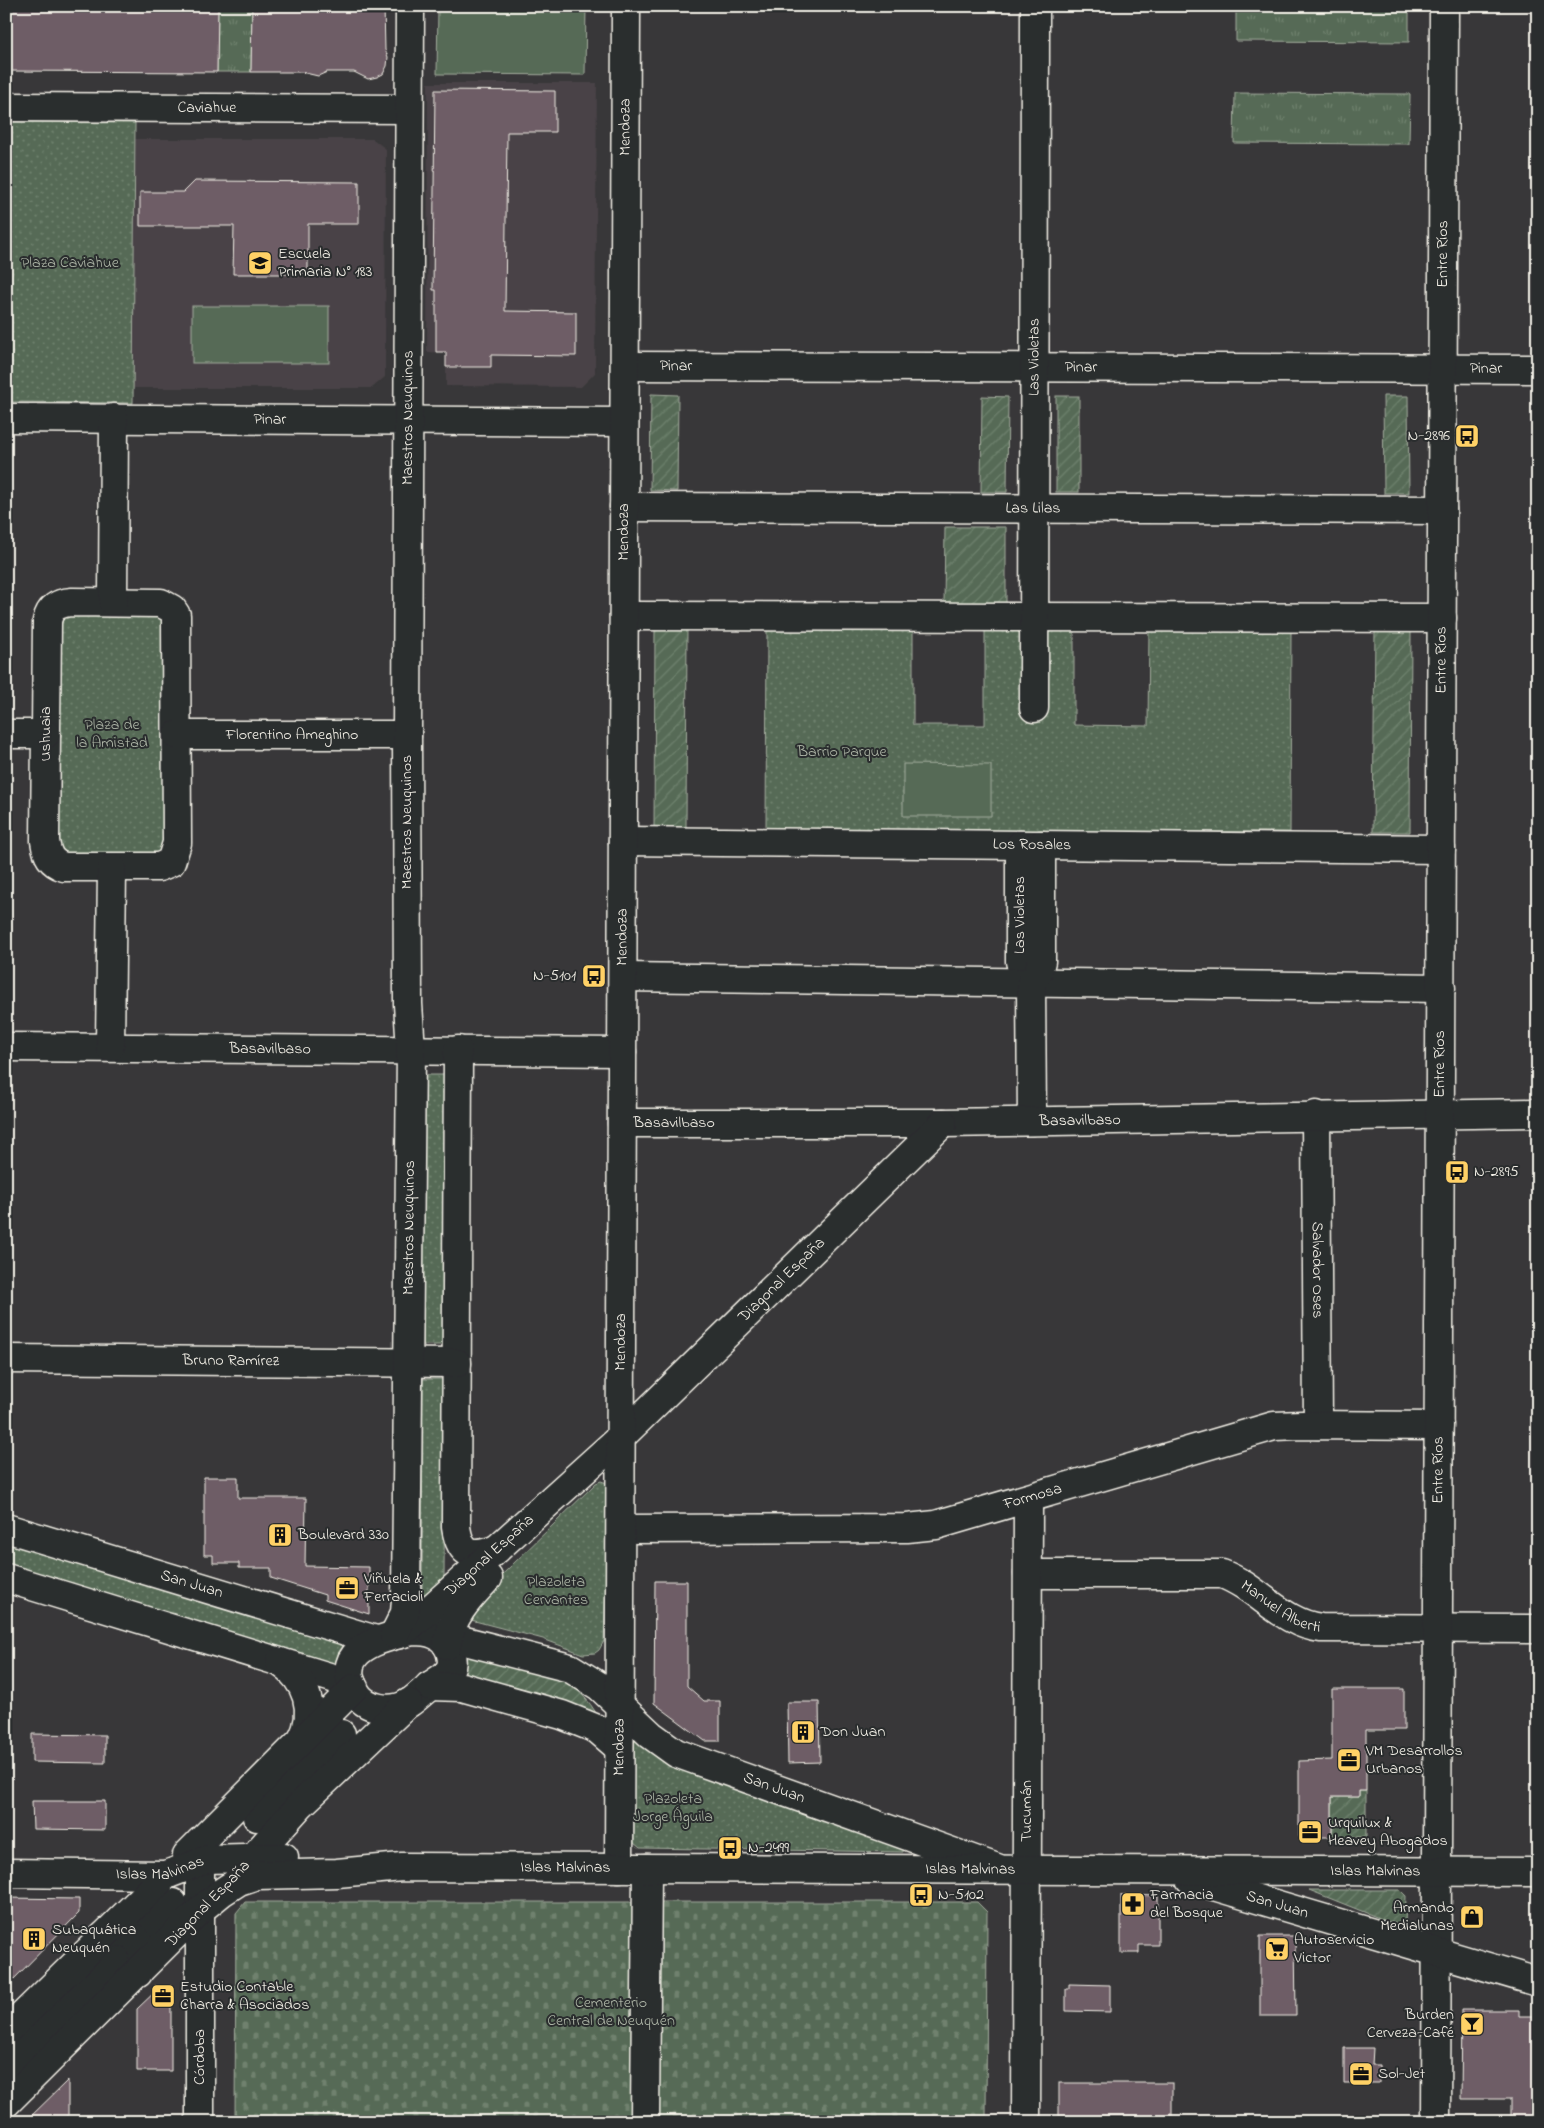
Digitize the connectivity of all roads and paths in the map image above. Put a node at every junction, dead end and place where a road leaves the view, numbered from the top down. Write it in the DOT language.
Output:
graph roads {
  1 [pos="410,6"];
  2 [pos="626,6"];
  3 [pos="1035,6"];
  4 [pos="1444,6"];
  5 [pos="6,107"];
  6 [pos="409,109"];
  7 [pos="625,366"];
  8 [pos="1034,367"];
  9 [pos="1443,369"];
  10 [pos="1538,369"];
  11 [pos="6,418"];
  12 [pos="114,418"];
  13 [pos="408,421"];
  14 [pos="624,422"];
  15 [pos="624,507"];
  16 [pos="1034,509"];
  17 [pos="1442,510"];
  18 [pos="113,602"];
  19 [pos="624,616"];
  20 [pos="1034,617"];
  21 [pos="1442,618"];
  22 [pos="1034,708"];
  23 [pos="6,734"];
  24 [pos="46,734"];
  25 [pos="177,735"];
  26 [pos="407,735"];
  27 [pos="623,841"];
  28 [pos="1030,845"];
  29 [pos="1441,849"];
  30 [pos="112,868"];
  31 [pos="623,977"];
  32 [pos="1031,983"];
  33 [pos="1440,988"];
  34 [pos="6,1046"];
  35 [pos="110,1048"];
  36 [pos="411,1050"];
  37 [pos="458,1050"];
  38 [pos="622,1052"];
  39 [pos="1440,1113"];
  40 [pos="1538,1113"];
  41 [pos="1316,1115"];
  42 [pos="1032,1121"];
  43 [pos="622,1123"];
  44 [pos="943,1123"];
  45 [pos="6,1359"];
  46 [pos="408,1363"];
  47 [pos="457,1363"];
  48 [pos="1318,1424"];
  49 [pos="1439,1426"];
  50 [pos="621,1437"];
  51 [pos="1028,1500"];
  52 [pos="6,1528"];
  53 [pos="621,1529"];
  54 [pos="497,1549"];
  55 [pos="1028,1574"];
  56 [pos="6,1578"];
  57 [pos="1438,1629"];
  58 [pos="1538,1629"];
  59 [pos="390,1636"];
  60 [pos="443,1638"];
  61 [pos="620,1638"];
  62 [pos="279,1662"];
  63 [pos="570,1668"];
  64 [pos="353,1686"];
  65 [pos="429,1686"];
  66 [pos="408,1703"];
  67 [pos="620,1707"];
  68 [pos="341,1734"];
  69 [pos="302,1740"];
  70 [pos="619,1748"];
  71 [pos="257,1817"];
  72 [pos="200,1852"];
  73 [pos="253,1857"];
  74 [pos="402,1867"];
  75 [pos="619,1868"];
  76 [pos="648,1868"];
  77 [pos="1001,1870"];
  78 [pos="1028,1870"];
  79 [pos="1160,1870"];
  80 [pos="1437,1872"];
  81 [pos="1538,1872"];
  82 [pos="6,1873"];
  83 [pos="166,1875"];
  84 [pos="222,1892"];
  85 [pos="172,1903"];
  86 [pos="200,1910"];
  87 [pos="104,1936"];
  88 [pos="136,1939"];
  89 [pos="1437,1954"];
  90 [pos="138,1973"];
  91 [pos="1538,1982"];
  92 [pos="6,2032"];
  93 [pos="6,2067"];
  94 [pos="6,2104"];
  95 [pos="200,2122"];
  96 [pos="645,2122"];
  97 [pos="1026,2122"];
  98 [pos="1436,2122"];
  1 -- 6 [label="street, Maestros Neuquinos"];
  2 -- 7 [label="street, Mendoza"];
  3 -- 8 [label="street, Las Violetas"];
  4 -- 9 [label="street, Entre Ríos"];
  5 -- 6 [label="street, Caviahue"];
  6 -- 13 [label="street, Maestros Neuquinos"];
  7 -- 8 [label="street, Pinar"];
  7 -- 14 [label="street, Mendoza"];
  8 -- 9 [label="street, Pinar"];
  8 -- 16 [label="street, Las Violetas"];
  9 -- 10 [label="street, Pinar"];
  9 -- 17 [label="street, Entre Ríos"];
  11 -- 12 [label="street, Pinar"];
  12 -- 13 [label="street, Pinar"];
  12 -- 18 [label="street"];
  13 -- 14 [label="street, Pinar"];
  13 -- 26 [label="street, Maestros Neuquinos"];
  14 -- 15 [label="street, Mendoza"];
  15 -- 16 [label="street, Las Lilas"];
  15 -- 19 [label="street, Mendoza"];
  16 -- 17 [label="street, Las Lilas"];
  16 -- 20 [label="street, Las Violetas"];
  17 -- 21 [label="street, Entre Ríos"];
  18 -- 24 [label="street, Ushuaia"];
  18 -- 25 [label="street, Ushuaia"];
  19 -- 20 [label="street"];
  19 -- 27 [label="street, Mendoza"];
  20 -- 21 [label="street"];
  20 -- 22 [label="street, Las Violetas"];
  21 -- 29 [label="street, Entre Ríos"];
  23 -- 24 [label="street"];
  24 -- 30 [label="street, Ushuaia"];
  25 -- 26 [label="street, Florentino Ameghino"];
  25 -- 30 [label="street, Ushuaia"];
  26 -- 36 [label="street, Maestros Neuquinos"];
  27 -- 28 [label="street, Los Rosales"];
  27 -- 31 [label="street, Mendoza"];
  28 -- 29 [label="street, Los Rosales"];
  28 -- 32 [label="street, Las Violetas"];
  29 -- 33 [label="street, Entre Ríos"];
  30 -- 35 [label="street"];
  31 -- 32 [label="street"];
  31 -- 38 [label="street, Mendoza"];
  32 -- 33 [label="street"];
  32 -- 42 [label="street, Las Violetas"];
  33 -- 39 [label="street, Entre Ríos"];
  34 -- 35 [label="street, Basavilbaso"];
  35 -- 36 [label="street, Basavilbaso"];
  36 -- 37 [label="street, Basavilbaso"];
  36 -- 46 [label="street, Maestros Neuquinos"];
  37 -- 38 [label="street, Basavilbaso"];
  37 -- 47 [label="street"];
  38 -- 43 [label="street, Mendoza"];
  39 -- 40 [label="street, Basavilbaso"];
  39 -- 41 [label="street, Basavilbaso"];
  39 -- 49 [label="street, Entre Ríos"];
  41 -- 42 [label="street, Basavilbaso"];
  41 -- 48 [label="street, Salvador Oses"];
  42 -- 44 [label="street, Basavilbaso"];
  43 -- 44 [label="street, Basavilbaso"];
  43 -- 50 [label="street, Mendoza"];
  44 -- 50 [label="street, Diagonal España"];
  45 -- 46 [label="street, Bruno Ramírez"];
  46 -- 47 [label="street, Bruno Ramírez"];
  46 -- 59 [label="street, Maestros Neuquinos"];
  47 -- 54 [label="street"];
  48 -- 49 [label="street, Formosa"];
  48 -- 51 [label="street, Formosa"];
  49 -- 57 [label="street, Entre Ríos"];
  50 -- 53 [label="street, Mendoza"];
  50 -- 54 [label="street, Diagonal España"];
  50 -- 60 [label="street, Diagonal España"];
  51 -- 53 [label="street, Formosa"];
  51 -- 55 [label="street, Tucumán"];
  52 -- 59 [label="street, San Juan"];
  53 -- 61 [label="street, Mendoza"];
  54 -- 59 [label="street, Diagonal España"];
  55 -- 57 [label="street, Manuel Alberti"];
  55 -- 78 [label="street, Tucumán"];
  56 -- 62 [label="street"];
  57 -- 58 [label="street, Manuel Alberti"];
  57 -- 80 [label="street, Entre Ríos"];
  59 -- 60 [label="street"];
  59 -- 64 [label="street, Diagonal España"];
  60 -- 63 [label="street, San Juan"];
  60 -- 65 [label="street, Diagonal España"];
  61 -- 63 [label="street, San Juan"];
  61 -- 67 [label="street, Mendoza"];
  62 -- 64 [label="street"];
  62 -- 69 [label="street"];
  63 -- 67 [label="street, San Juan"];
  64 -- 66 [label="street, Diagonal España"];
  64 -- 69 [label="street"];
  65 -- 66 [label="street, Diagonal España"];
  65 -- 70 [label="street"];
  66 -- 73 [label="street, Diagonal España"];
  67 -- 70 [label="street, Mendoza"];
  67 -- 77 [label="street, San Juan"];
  68 -- 71 [label="street"];
  69 -- 72 [label="street"];
  70 -- 75 [label="street, Mendoza"];
  72 -- 73 [label="street, Islas Malvinas"];
  72 -- 83 [label="street, Islas Malvinas"];
  72 -- 86 [label="street, Córdoba"];
  73 -- 74 [label="street, Islas Malvinas"];
  73 -- 84 [label="street, Diagonal España"];
  74 -- 75 [label="street, Islas Malvinas"];
  74 -- 84 [label="street, Islas Malvinas"];
  75 -- 76 [label="street, Islas Malvinas"];
  76 -- 77 [label="street, Islas Malvinas"];
  76 -- 96 [label="street"];
  77 -- 78 [label="street, Islas Malvinas"];
  78 -- 79 [label="street, Islas Malvinas"];
  78 -- 97 [label="street, Tucumán"];
  79 -- 80 [label="street, Islas Malvinas"];
  79 -- 89 [label="street, San Juan"];
  80 -- 81 [label="street, Islas Malvinas"];
  80 -- 89 [label="street, Entre Ríos"];
  82 -- 83 [label="street, Islas Malvinas"];
  83 -- 87 [label="street"];
  84 -- 86 [label="street, Diagonal España"];
  85 -- 88 [label="street"];
  86 -- 90 [label="street, Diagonal España"];
  86 -- 95 [label="street, Córdoba"];
  87 -- 88 [label="street"];
  87 -- 92 [label="street"];
  88 -- 90 [label="street"];
  88 -- 93 [label="street"];
  89 -- 91 [label="street, San Juan"];
  89 -- 98 [label="street, Entre Ríos"];
  90 -- 94 [label="street, Diagonal España"];
}
